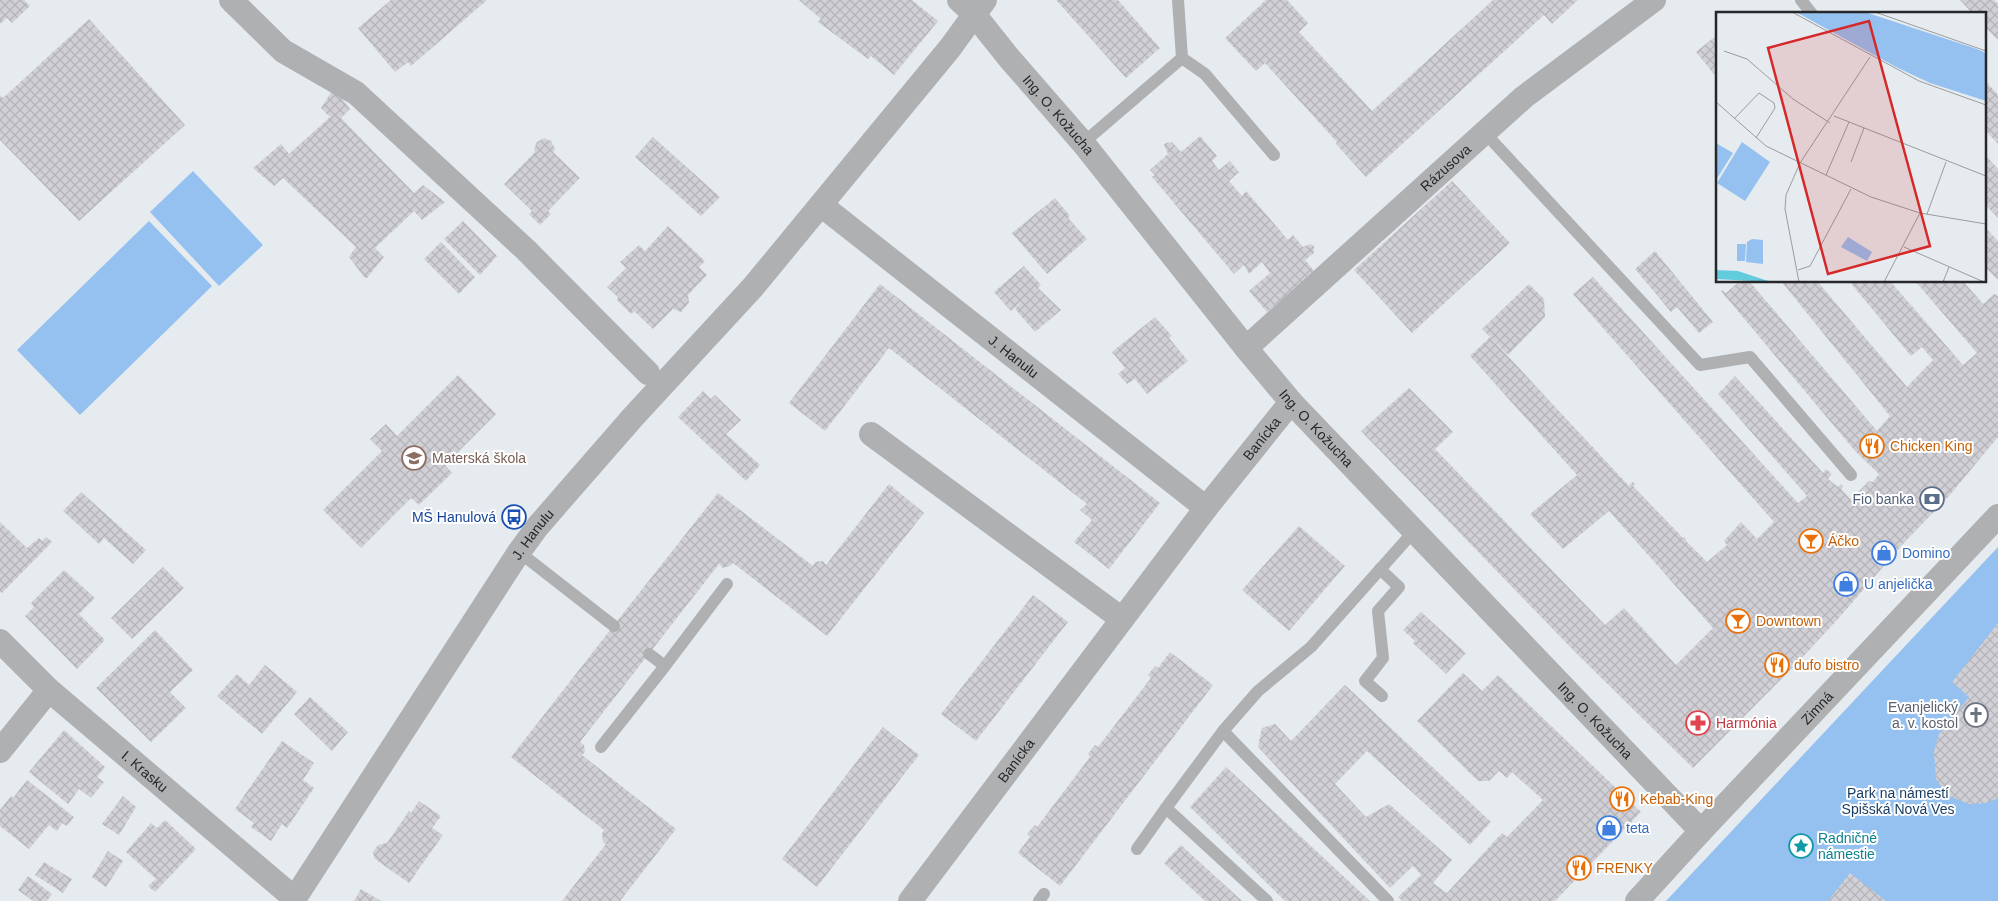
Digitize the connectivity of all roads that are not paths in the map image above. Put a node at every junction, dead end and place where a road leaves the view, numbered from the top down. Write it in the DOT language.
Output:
graph roads {
  1 [pos="231,0"];
  2 [pos="1178,0"];
  3 [pos="1654,0"];
  4 [pos="1801,0"];
  5 [pos="973,5"];
  6 [pos="1810,12"];
  7 [pos="1182,58"];
  8 [pos="1485,133"];
  9 [pos="1083,143"];
  10 [pos="1274,155"];
  11 [pos="821,206"];
  12 [pos="1246,348"];
  13 [pos="648,373"];
  14 [pos="1291,402"];
  15 [pos="870,434"];
  16 [pos="1852,474"];
  17 [pos="1206,508"];
  18 [pos="1998,516"];
  19 [pos="1415,530"];
  20 [pos="519,552"];
  21 [pos="1380,569"];
  22 [pos="727,584"];
  23 [pos="1122,619"];
  24 [pos="614,626"];
  25 [pos="0,641"];
  26 [pos="649,654"];
  27 [pos="665,666"];
  28 [pos="49,690"];
  29 [pos="1382,696"];
  30 [pos="1223,730"];
  31 [pos="602,747"];
  32 [pos="0,751"];
  33 [pos="1166,808"];
  34 [pos="1701,830"];
  35 [pos="1137,849"];
  36 [pos="294,900"];
  37 [pos="910,901"];
  38 [pos="1267,901"];
  39 [pos="1388,901"];
  40 [pos="1637,901"];
  1 -- 13 [label="street"];
  2 -- 7 [label="lane"];
  3 -- 8 [label="street, Rázusova"];
  4 -- 6 [label="lane"];
  5 -- 9 [label="street, Ing. O. Kožucha"];
  5 -- 11 [label="street, J. Hanulu"];
  7 -- 9 [label="lane"];
  7 -- 10 [label="lane"];
  8 -- 12 [label="street, Rázusova"];
  8 -- 16 [label="lane"];
  9 -- 12 [label="street, Ing. O. Kožucha"];
  11 -- 17 [label="street, J. Hanulu"];
  11 -- 20 [label="street, J. Hanulu"];
  12 -- 14 [label="street, Ing. O. Kožucha"];
  14 -- 17 [label="street, Banícka"];
  14 -- 19 [label="street, Ing. O. Kožucha"];
  15 -- 23 [label="street"];
  17 -- 23 [label="street, Banícka"];
  18 -- 34 [label="street, Zimná"];
  19 -- 21 [label="lane"];
  19 -- 34 [label="street, Ing. O. Kožucha"];
  20 -- 24 [label="lane"];
  20 -- 36 [label="street, J. Hanulu"];
  21 -- 29 [label="lane"];
  21 -- 30 [label="lane"];
  22 -- 27 [label="lane"];
  23 -- 37 [label="street, Banícka"];
  25 -- 28 [label="street, I. Krasku"];
  26 -- 27 [label="lane"];
  27 -- 31 [label="lane"];
  28 -- 32 [label="street"];
  28 -- 36 [label="street, I. Krasku"];
  30 -- 33 [label="lane"];
  30 -- 39 [label="lane"];
  33 -- 35 [label="lane"];
  33 -- 38 [label="lane"];
  34 -- 40 [label="street, Zimná"];
}
